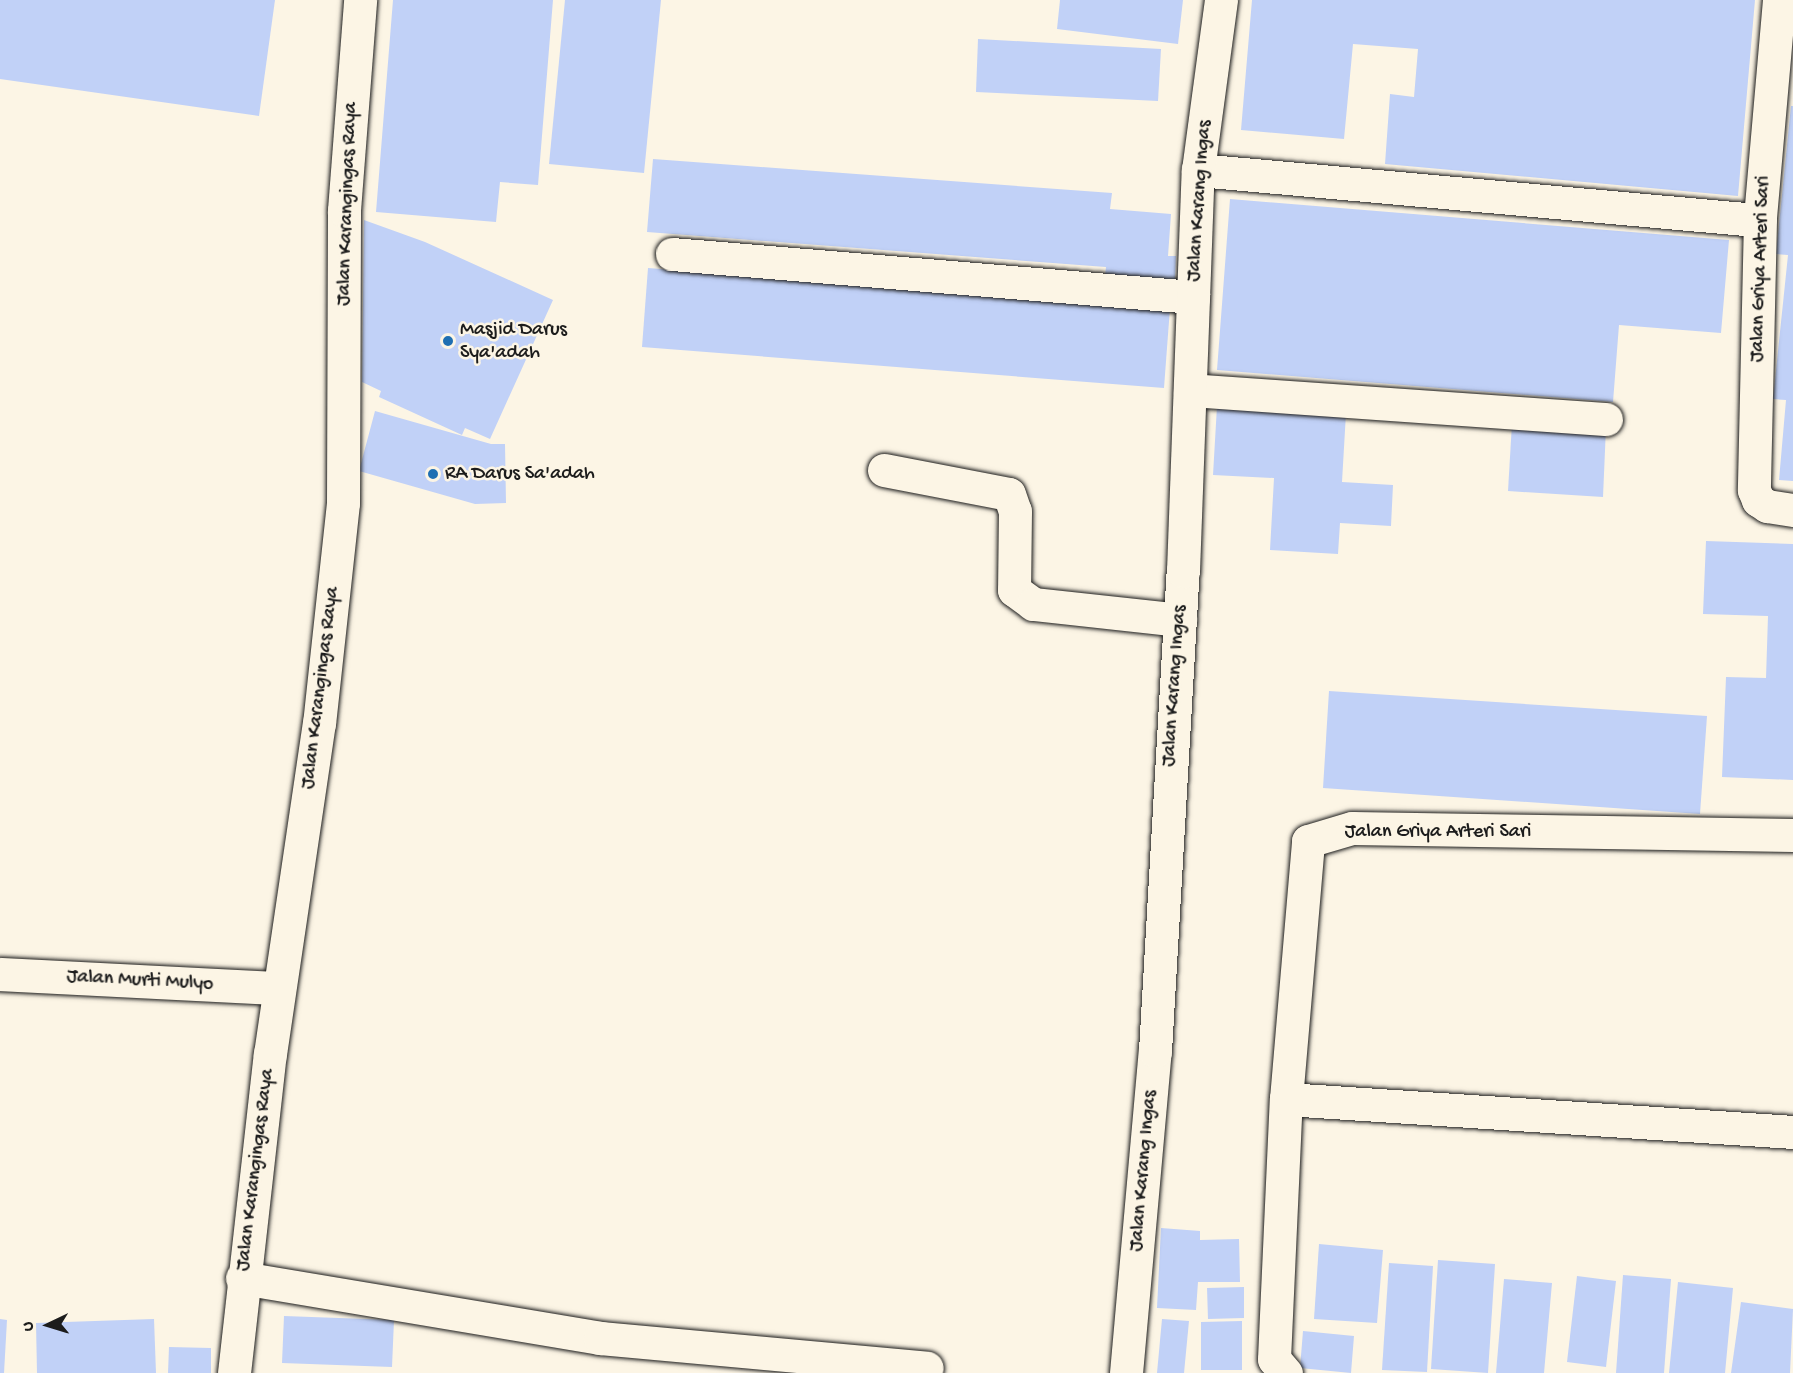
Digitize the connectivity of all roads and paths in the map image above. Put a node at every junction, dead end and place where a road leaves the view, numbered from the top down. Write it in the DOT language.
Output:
graph roads {
  1 [pos="360,0"];
  2 [pos="1221,0"];
  3 [pos="1779,0"];
  4 [pos="1198,170"];
  5 [pos="1745,219"];
  6 [pos="672,254"];
  7 [pos="1193,297"];
  8 [pos="1190,390"];
  9 [pos="1606,419"];
  10 [pos="884,470"];
  11 [pos="1793,510"];
  12 [pos="1180,620"];
  13 [pos="1793,835"];
  14 [pos="0,974"];
  15 [pos="279,987"];
  16 [pos="1286,1099"];
  17 [pos="1793,1132"];
  18 [pos="242,1278"];
  19 [pos="927,1368"];
  20 [pos="234,1373"];
  21 [pos="1126,1373"];
  22 [pos="1286,1373"];
  1 -- 15 [label="street, Jalan Karangingas Raya"];
  2 -- 4 [label="street, Jalan Karang Ingas"];
  3 -- 11 [label="street, Jalan Griya Arteri Sari"];
  4 -- 5 [label="street"];
  4 -- 7 [label="street, Jalan Karang Ingas"];
  6 -- 7 [label="street"];
  7 -- 8 [label="street, Jalan Karang Ingas"];
  8 -- 9 [label="street"];
  8 -- 12 [label="street, Jalan Karang Ingas"];
  10 -- 12 [label="street"];
  12 -- 21 [label="street, Jalan Karang Ingas"];
  13 -- 16 [label="street, Jalan Griya Arteri Sari"];
  14 -- 15 [label="street, Jalan Murti Mulyo"];
  15 -- 18 [label="street, Jalan Karangingas Raya"];
  16 -- 17 [label="street"];
  16 -- 22 [label="street, Jalan Griya Arteri Sari"];
  18 -- 19 [label="street"];
  18 -- 20 [label="street, Jalan Karangingas Raya"];
}
